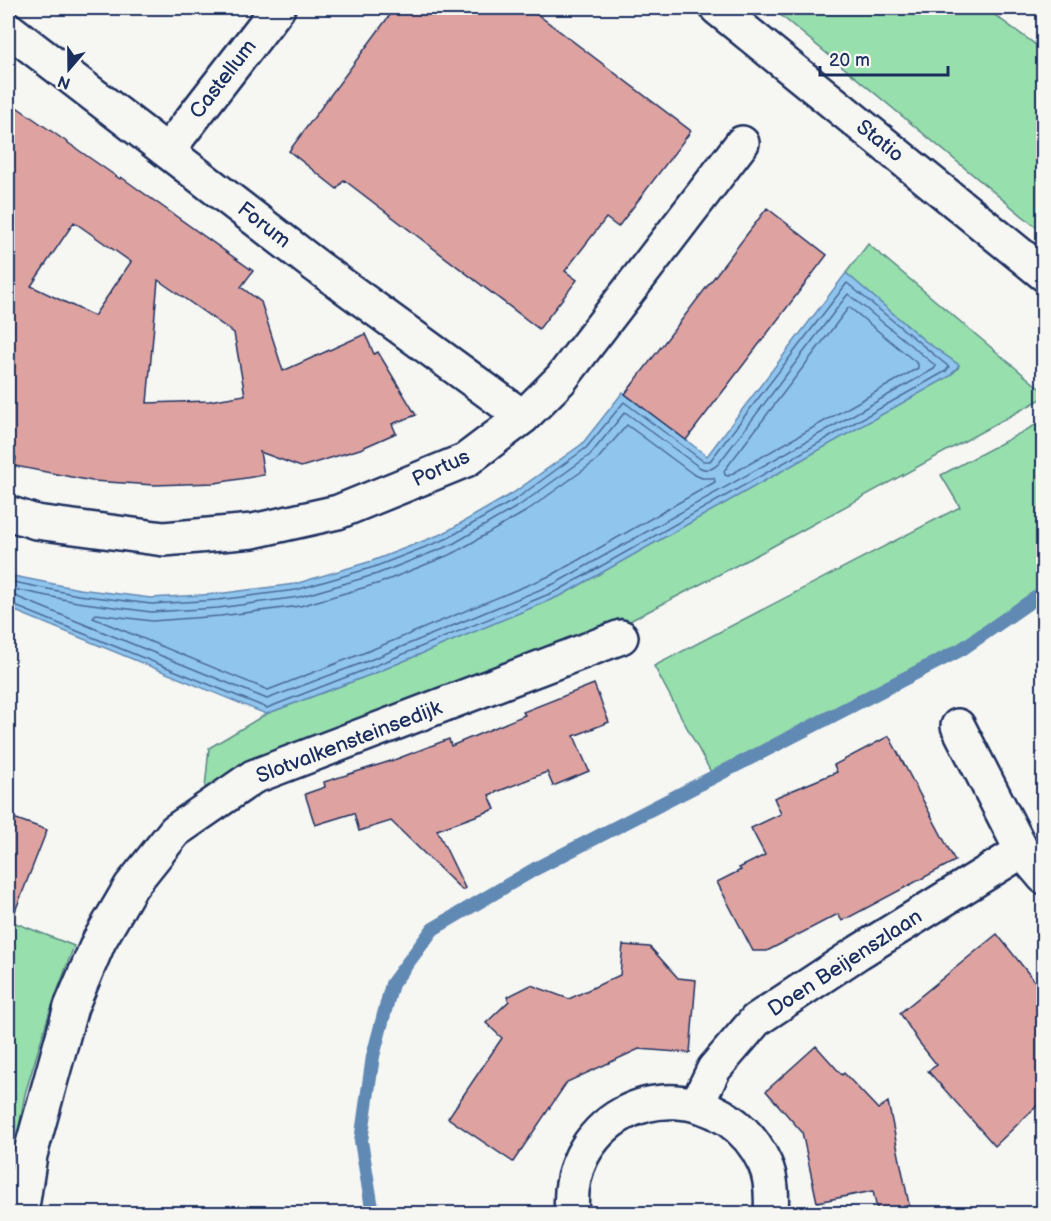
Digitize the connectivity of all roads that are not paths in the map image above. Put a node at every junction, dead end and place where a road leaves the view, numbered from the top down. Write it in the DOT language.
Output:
graph roads {
  1 [pos="278,8"];
  2 [pos="717,8"];
  3 [pos="8,29"];
  4 [pos="742,143"];
  5 [pos="168,150"];
  6 [pos="1044,274"];
  7 [pos="523,417"];
  8 [pos="8,513"];
  9 [pos="621,637"];
  10 [pos="958,726"];
  11 [pos="1022,851"];
  12 [pos="1044,877"];
  13 [pos="697,1104"];
  14 [pos="21,1214"];
  15 [pos="572,1214"];
  16 [pos="771,1214"];
  1 -- 5 [label="street, Castellum"];
  2 -- 6 [label="street, Statio"];
  3 -- 5 [label="street, Forum"];
  4 -- 7 [label="street, Portus"];
  5 -- 7 [label="street, Forum"];
  7 -- 8 [label="street, Portus"];
  9 -- 14 [label="street, Slotvalkensteinsedijk"];
  10 -- 11 [label="street"];
  11 -- 12 [label="street"];
  11 -- 13 [label="street, Doen Beijenszlaan"];
  13 -- 15 [label="street"];
  13 -- 16 [label="street"];
}
